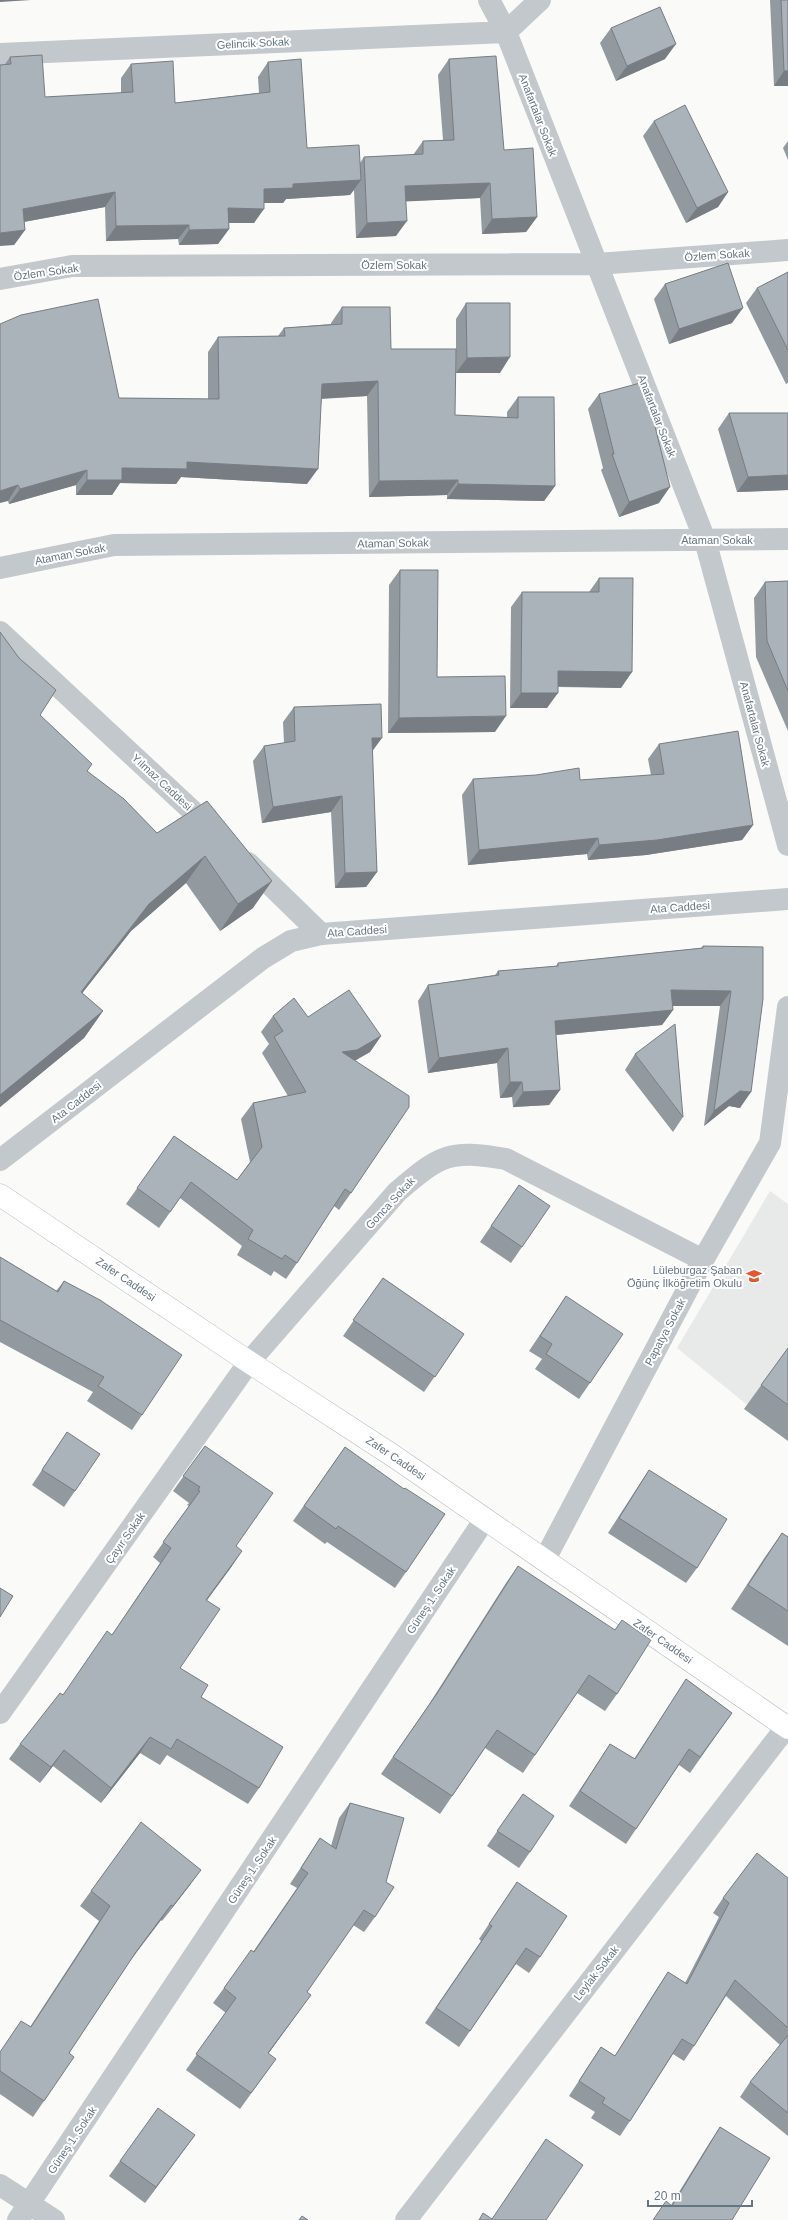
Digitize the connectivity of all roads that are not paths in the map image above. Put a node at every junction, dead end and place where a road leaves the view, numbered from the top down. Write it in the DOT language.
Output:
graph roads {
  1 [pos="489,0"];
  2 [pos="540,0"];
  3 [pos="506,32"];
  4 [pos="0,54"];
  5 [pos="788,250"];
  6 [pos="597,264"];
  7 [pos="0,279"];
  8 [pos="788,539"];
  9 [pos="705,540"];
  10 [pos="0,568"];
  11 [pos="0,632"];
  12 [pos="788,845"];
  13 [pos="788,899"];
  14 [pos="321,934"];
  15 [pos="788,1007"];
  16 [pos="0,1160"];
  17 [pos="0,1195"];
  18 [pos="703,1260"];
  19 [pos="249,1362"];
  20 [pos="485,1519"];
  21 [pos="545,1559"];
  22 [pos="0,1713"];
  23 [pos="787,1727"];
  24 [pos="0,2185"];
  25 [pos="23,2212"];
  26 [pos="54,2220"];
  27 [pos="406,2220"];
  1 -- 3 [label="street, Anafartalar Sokak"];
  2 -- 3 [label="street"];
  3 -- 4 [label="street, Gelincik Sokak"];
  3 -- 6 [label="street, Anafartalar Sokak"];
  5 -- 6 [label="street, Özlem Sokak"];
  6 -- 7 [label="street, Özlem Sokak"];
  6 -- 9 [label="street, Anafartalar Sokak"];
  8 -- 9 [label="street, Ataman Sokak"];
  9 -- 10 [label="street, Ataman Sokak"];
  9 -- 12 [label="street, Anafartalar Sokak"];
  11 -- 14 [label="street, Yılmaz Caddesi"];
  13 -- 14 [label="street, Ata Caddesi"];
  14 -- 16 [label="street, Ata Caddesi"];
  15 -- 18 [label="street, Papatya Sokak"];
  17 -- 19 [label="main road, Zafer Caddesi"];
  18 -- 19 [label="street, Gonca Sokak"];
  18 -- 21 [label="street, Papatya Sokak"];
  19 -- 20 [label="main road, Zafer Caddesi"];
  19 -- 22 [label="street, Çayır Sokak"];
  20 -- 21 [label="main road, Zafer Caddesi"];
  20 -- 25 [label="street, Güneş 1. Sokak"];
  21 -- 23 [label="main road, Zafer Caddesi"];
  23 -- 27 [label="street, Leylak Sokak"];
  24 -- 25 [label="street"];
  25 -- 26 [label="street"];
}
